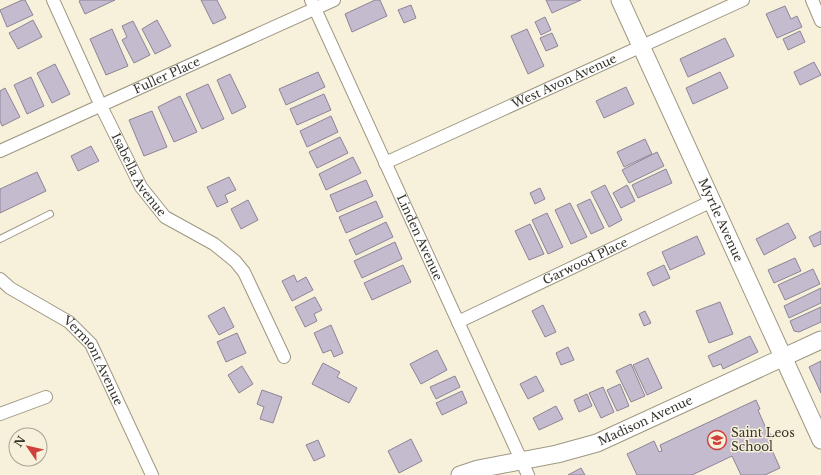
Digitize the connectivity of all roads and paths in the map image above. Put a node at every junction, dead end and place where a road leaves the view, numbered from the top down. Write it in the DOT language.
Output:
graph roads {
  1 [pos="53,0"];
  2 [pos="334,0"];
  3 [pos="620,0"];
  4 [pos="743,0"];
  5 [pos="812,0"];
  6 [pos="313,4"];
  7 [pos="821,20"];
  8 [pos="642,46"];
  9 [pos="101,106"];
  10 [pos="0,152"];
  11 [pos="385,163"];
  12 [pos="712,201"];
  13 [pos="50,214"];
  14 [pos="0,239"];
  15 [pos="0,279"];
  16 [pos="458,322"];
  17 [pos="821,340"];
  18 [pos="783,357"];
  19 [pos="284,358"];
  20 [pos="46,397"];
  21 [pos="0,414"];
  22 [pos="821,440"];
  23 [pos="521,459"];
  24 [pos="152,475"];
  25 [pos="460,475"];
  26 [pos="528,475"];
  1 -- 9 [label="street, Isabella Avenue"];
  2 -- 6 [label="street, Fuller Place"];
  3 -- 8 [label="street, Myrtle Avenue"];
  4 -- 8 [label="street, West Avon Avenue"];
  5 -- 7 [label="street"];
  6 -- 9 [label="street, Fuller Place"];
  6 -- 11 [label="street, Linden Avenue"];
  8 -- 11 [label="street, West Avon Avenue"];
  8 -- 12 [label="street, Myrtle Avenue"];
  9 -- 10 [label="street, Fuller Place"];
  9 -- 19 [label="street, Isabella Avenue"];
  11 -- 16 [label="street, Linden Avenue"];
  12 -- 16 [label="street, Garwood Place"];
  12 -- 18 [label="street, Myrtle Avenue"];
  13 -- 14 [label="lane"];
  15 -- 24 [label="street, Vermont Avenue"];
  16 -- 23 [label="street, Linden Avenue"];
  17 -- 18 [label="street, Madison Avenue"];
  18 -- 22 [label="street, Myrtle Avenue"];
  18 -- 23 [label="street, Madison Avenue"];
  20 -- 21 [label="street"];
  23 -- 25 [label="street, Madison Avenue"];
  23 -- 26 [label="street, Linden Avenue"];
}
